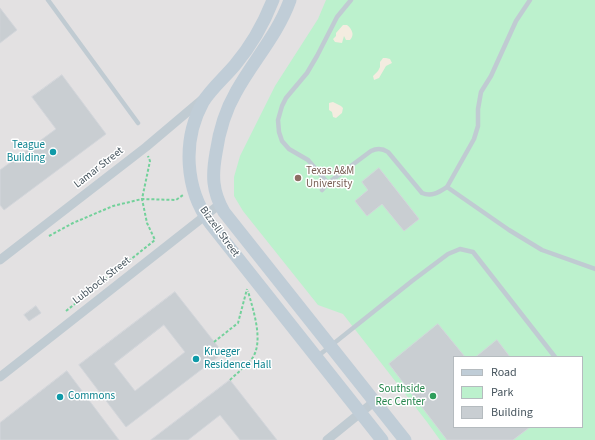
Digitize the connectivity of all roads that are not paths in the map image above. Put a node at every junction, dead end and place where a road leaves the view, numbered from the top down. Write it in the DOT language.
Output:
graph roads {
  1 [pos="48,0"];
  2 [pos="273,0"];
  3 [pos="290,0"];
  4 [pos="351,0"];
  5 [pos="530,0"];
  6 [pos="210,93"];
  7 [pos="138,123"];
  8 [pos="328,183"];
  9 [pos="447,187"];
  10 [pos="322,190"];
  11 [pos="220,204"];
  12 [pos="205,216"];
  13 [pos="0,260"];
  14 [pos="595,269"];
  15 [pos="289,293"];
  16 [pos="276,305"];
  17 [pos="331,345"];
  18 [pos="554,356"];
  19 [pos="317,357"];
  20 [pos="1,372"];
  21 [pos="375,401"];
  22 [pos="361,413"];
  23 [pos="327,440"];
  24 [pos="382,440"];
  25 [pos="405,440"];
  1 -- 7 [label="lane"];
  2 -- 6 [label="street, Bizzell Street"];
  3 -- 11 [label="street, Bizzell Street"];
  4 -- 8 [label="lane"];
  5 -- 9 [label="lane"];
  6 -- 12 [label="street, Bizzell Street"];
  6 -- 13 [label="street, Lamar Street"];
  8 -- 9 [label="lane"];
  8 -- 10 [label="lane"];
  9 -- 14 [label="lane"];
  11 -- 12 [label="street, Lubbock Street"];
  11 -- 15 [label="street, Bizzell Street"];
  12 -- 16 [label="street, Bizzell Street"];
  12 -- 20 [label="street, Lubbock Street"];
  15 -- 16 [label="street"];
  15 -- 17 [label="street, Bizzell Street"];
  16 -- 19 [label="street, Bizzell Street"];
  17 -- 18 [label="lane"];
  17 -- 19 [label="lane"];
  17 -- 21 [label="street, Bizzell Street"];
  19 -- 22 [label="street, Bizzell Street"];
  21 -- 22 [label="street"];
  21 -- 25 [label="street, Bizzell Street"];
  22 -- 23 [label="street"];
  22 -- 24 [label="street, Bizzell Street"];
}
